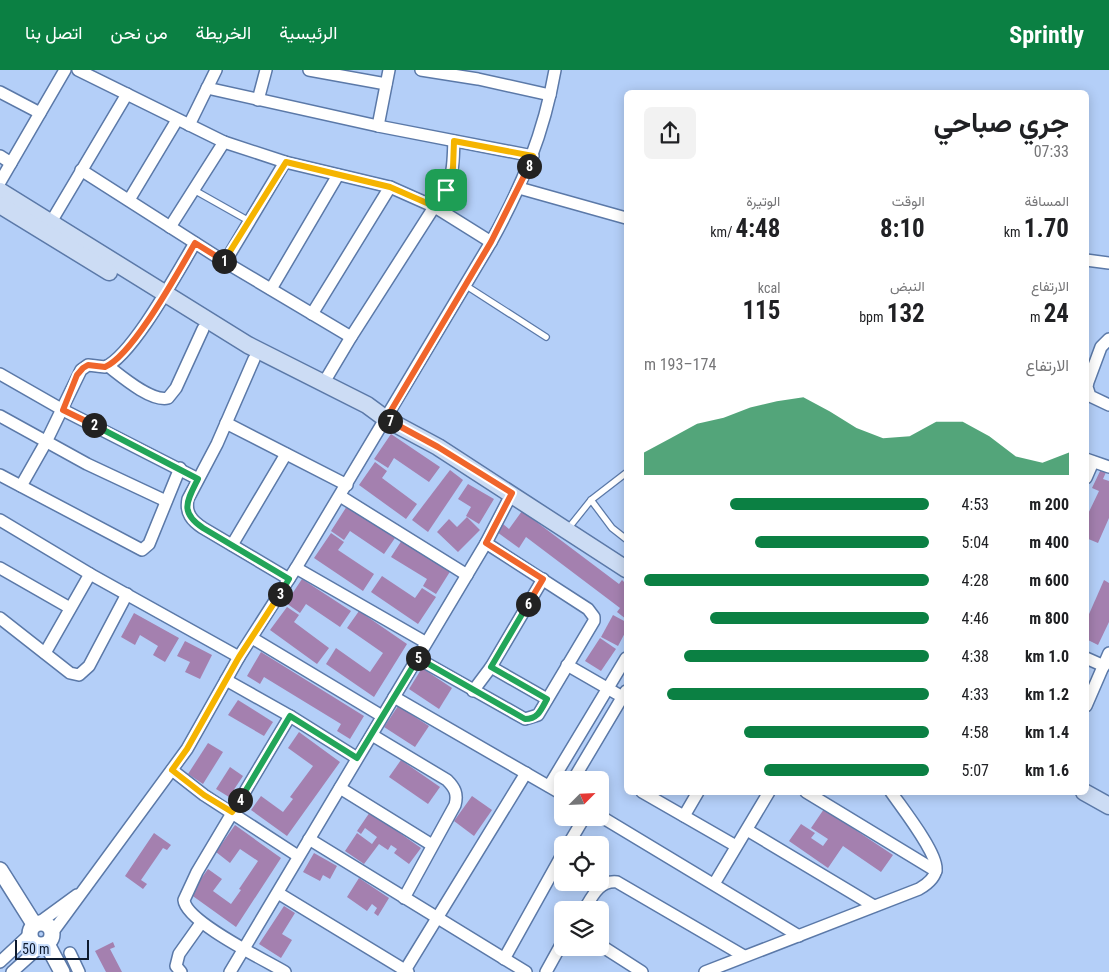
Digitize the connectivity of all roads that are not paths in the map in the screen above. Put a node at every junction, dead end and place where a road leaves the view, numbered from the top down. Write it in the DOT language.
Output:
graph roads {
  1 [pos="65,70"];
  2 [pos="78,70"];
  3 [pos="266,70"];
  4 [pos="308,70"];
  5 [pos="389,70"];
  6 [pos="421,70"];
  7 [pos="554,70"];
  8 [pos="213,71"];
  9 [pos="479,75"];
  10 [pos="386,84"];
  11 [pos="207,88"];
  12 [pos="0,92"];
  13 [pos="127,94"];
  14 [pos="550,95"];
  15 [pos="258,100"];
  16 [pos="40,114"];
  17 [pos="177,120"];
  18 [pos="189,125"];
  19 [pos="378,126"];
  20 [pos="454,141"];
  21 [pos="224,142"];
  22 [pos="0,156"];
  23 [pos="533,156"];
  24 [pos="286,162"];
  25 [pos="11,163"];
  26 [pos="81,170"];
  27 [pos="338,175"];
  28 [pos="0,182"];
  29 [pos="390,187"];
  30 [pos="520,188"];
  31 [pos="194,190"];
  32 [pos="0,191"];
  33 [pos="129,200"];
  34 [pos="0,205"];
  35 [pos="436,207"];
  36 [pos="624,217"];
  37 [pos="249,221"];
  38 [pos="50,222"];
  39 [pos="170,227"];
  40 [pos="491,242"];
  41 [pos="195,243"];
  42 [pos="1089,260"];
  43 [pos="225,262"];
  44 [pos="1109,263"];
  45 [pos="465,285"];
  46 [pos="271,289"];
  47 [pos="162,299"];
  48 [pos="312,314"];
  49 [pos="203,330"];
  50 [pos="546,336"];
  51 [pos="351,337"];
  52 [pos="1109,339"];
  53 [pos="254,359"];
  54 [pos="108,366"];
  55 [pos="0,374"];
  56 [pos="1089,381"];
  57 [pos="323,384"];
  58 [pos="1089,393"];
  59 [pos="1109,405"];
  60 [pos="63,410"];
  61 [pos="0,416"];
  62 [pos="386,419"];
  63 [pos="226,424"];
  64 [pos="46,442"];
  65 [pos="286,454"];
  66 [pos="1090,460"];
  67 [pos="1109,467"];
  68 [pos="180,468"];
  69 [pos="0,475"];
  70 [pos="624,475"];
  71 [pos="198,479"];
  72 [pos="346,485"];
  73 [pos="21,486"];
  74 [pos="512,493"];
  75 [pos="340,496"];
  76 [pos="591,500"];
  77 [pos="166,501"];
  78 [pos="0,520"];
  79 [pos="567,530"];
  80 [pos="624,537"];
  81 [pos="486,543"];
  82 [pos="232,545"];
  83 [pos="0,568"];
  84 [pos="296,568"];
  85 [pos="624,568"];
  86 [pos="90,574"];
  87 [pos="467,575"];
  88 [pos="289,579"];
  89 [pos="543,579"];
  90 [pos="127,594"];
  91 [pos="70,608"];
  92 [pos="0,618"];
  93 [pos="252,638"];
  94 [pos="425,642"];
  95 [pos="45,653"];
  96 [pos="1109,653"];
  97 [pos="239,657"];
  98 [pos="418,658"];
  99 [pos="1089,659"];
  100 [pos="624,661"];
  101 [pos="567,666"];
  102 [pos="1104,666"];
  103 [pos="491,667"];
  104 [pos="226,680"];
  105 [pos="608,689"];
  106 [pos="473,690"];
  107 [pos="624,696"];
  108 [pos="394,697"];
  109 [pos="624,698"];
  110 [pos="547,699"];
  111 [pos="1089,699"];
  112 [pos="290,716"];
  113 [pos="382,716"];
  114 [pos="372,735"];
  115 [pos="357,758"];
  116 [pos="172,770"];
  117 [pos="579,771"];
  118 [pos="526,773"];
  119 [pos="549,786"];
  120 [pos="340,788"];
  121 [pos="554,789"];
  122 [pos="647,795"];
  123 [pos="696,795"];
  124 [pos="767,795"];
  125 [pos="811,795"];
  126 [pos="893,795"];
  127 [pos="1089,795"];
  128 [pos="1109,806"];
  129 [pos="232,812"];
  130 [pos="684,816"];
  131 [pos="609,821"];
  132 [pos="747,830"];
  133 [pos="309,839"];
  134 [pos="432,845"];
  135 [pos="736,846"];
  136 [pos="298,856"];
  137 [pos="554,869"];
  138 [pos="0,870"];
  139 [pos="936,871"];
  140 [pos="714,884"];
  141 [pos="88,887"];
  142 [pos="278,893"];
  143 [pos="404,898"];
  144 [pos="590,901"];
  145 [pos="874,906"];
  146 [pos="438,918"];
  147 [pos="201,923"];
  148 [pos="34,927"];
  149 [pos="799,936"];
  150 [pos="47,941"];
  151 [pos="244,948"];
  152 [pos="609,952"];
  153 [pos="70,954"];
  154 [pos="555,956"];
  155 [pos="744,956"];
  156 [pos="504,959"];
  157 [pos="0,962"];
  158 [pos="406,971"];
  159 [pos="12,972"];
  160 [pos="62,972"];
  161 [pos="80,972"];
  162 [pos="181,972"];
  163 [pos="230,972"];
  164 [pos="286,972"];
  165 [pos="526,972"];
  166 [pos="546,972"];
  167 [pos="642,972"];
  168 [pos="705,972"];
  1 -- 16 [label="street"];
  2 -- 13 [label="street"];
  3 -- 15 [label="street"];
  4 -- 10 [label="street"];
  5 -- 10 [label="street"];
  6 -- 9 [label="street"];
  7 -- 14 [label="street"];
  8 -- 11 [label="street"];
  9 -- 14 [label="street"];
  10 -- 19 [label="street"];
  11 -- 15 [label="street"];
  11 -- 18 [label="street"];
  12 -- 16 [label="street"];
  13 -- 17 [label="street"];
  13 -- 26 [label="street"];
  14 -- 23 [label="street"];
  15 -- 19 [label="street"];
  16 -- 25 [label="street"];
  17 -- 18 [label="street"];
  17 -- 33 [label="street"];
  18 -- 21 [label="street"];
  19 -- 20 [label="street"];
  20 -- 23 [label="street"];
  20 -- 35 [label="street"];
  21 -- 24 [label="street"];
  21 -- 31 [label="street"];
  22 -- 25 [label="street"];
  23 -- 30 [label="street"];
  24 -- 27 [label="street"];
  24 -- 37 [label="street"];
  25 -- 28 [label="street"];
  26 -- 33 [label="street"];
  26 -- 38 [label="street"];
  27 -- 29 [label="street"];
  27 -- 46 [label="street"];
  29 -- 35 [label="street"];
  29 -- 48 [label="street"];
  30 -- 36 [label="street"];
  30 -- 40 [label="street"];
  31 -- 37 [label="lane"];
  31 -- 39 [label="street"];
  32 -- 38 [label="main road"];
  33 -- 39 [label="street"];
  34 -- 47 [label="main road"];
  35 -- 40 [label="street"];
  35 -- 51 [label="street"];
  37 -- 43 [label="street"];
  38 -- 47 [label="main road"];
  39 -- 41 [label="street"];
  40 -- 45 [label="street"];
  41 -- 43 [label="street"];
  41 -- 47 [label="street"];
  42 -- 44 [label="street"];
  43 -- 46 [label="street"];
  45 -- 50 [label="lane"];
  45 -- 62 [label="street"];
  46 -- 48 [label="street"];
  47 -- 49 [label="main road"];
  47 -- 54 [label="street"];
  47 -- 57 [label="main road"];
  48 -- 51 [label="street"];
  49 -- 53 [label="main road"];
  49 -- 54 [label="street"];
  51 -- 57 [label="street"];
  52 -- 56 [label="street"];
  53 -- 62 [label="main road"];
  53 -- 63 [label="street"];
  54 -- 60 [label="street"];
  55 -- 60 [label="street"];
  57 -- 62 [label="main road"];
  58 -- 59 [label="street"];
  60 -- 64 [label="street"];
  60 -- 68 [label="street"];
  61 -- 64 [label="street"];
  62 -- 72 [label="street"];
  62 -- 74 [label="main road"];
  63 -- 65 [label="street"];
  63 -- 71 [label="street"];
  64 -- 73 [label="street"];
  64 -- 77 [label="street"];
  65 -- 72 [label="street"];
  65 -- 82 [label="street"];
  66 -- 67 [label="street"];
  68 -- 71 [label="street"];
  68 -- 77 [label="street"];
  69 -- 73 [label="street"];
  70 -- 76 [label="lane"];
  71 -- 82 [label="street"];
  72 -- 75 [label="street"];
  73 -- 77 [label="street"];
  74 -- 79 [label="main road"];
  74 -- 81 [label="street"];
  75 -- 84 [label="street"];
  75 -- 87 [label="street"];
  76 -- 79 [label="lane"];
  76 -- 80 [label="lane"];
  78 -- 86 [label="street"];
  79 -- 85 [label="main road"];
  81 -- 87 [label="street"];
  81 -- 89 [label="street"];
  82 -- 88 [label="street"];
  83 -- 91 [label="street"];
  84 -- 88 [label="street"];
  84 -- 94 [label="street"];
  86 -- 90 [label="street"];
  86 -- 91 [label="street"];
  87 -- 94 [label="street"];
  88 -- 93 [label="street"];
  89 -- 101 [label="street"];
  89 -- 103 [label="street"];
  90 -- 95 [label="street"];
  90 -- 97 [label="street"];
  91 -- 95 [label="street"];
  92 -- 95 [label="street"];
  93 -- 97 [label="street"];
  93 -- 113 [label="street"];
  94 -- 98 [label="street"];
  96 -- 102 [label="street"];
  97 -- 104 [label="street"];
  98 -- 106 [label="street"];
  98 -- 108 [label="street"];
  99 -- 102 [label="street"];
  100 -- 105 [label="street"];
  101 -- 105 [label="street"];
  101 -- 110 [label="street"];
  102 -- 111 [label="street"];
  103 -- 106 [label="street"];
  103 -- 110 [label="street"];
  104 -- 112 [label="street"];
  104 -- 116 [label="street"];
  105 -- 107 [label="street"];
  105 -- 119 [label="street"];
  106 -- 110 [label="street"];
  108 -- 113 [label="street"];
  108 -- 118 [label="street"];
  109 -- 117 [label="street"];
  112 -- 115 [label="street"];
  112 -- 129 [label="street"];
  113 -- 114 [label="street"];
  114 -- 115 [label="street"];
  114 -- 134 [label="street"];
  115 -- 120 [label="street"];
  116 -- 129 [label="street"];
  116 -- 141 [label="street"];
  118 -- 119 [label="street"];
  118 -- 146 [label="street"];
  119 -- 121 [label="street"];
  120 -- 133 [label="street"];
  120 -- 134 [label="street"];
  122 -- 130 [label="street"];
  123 -- 130 [label="street"];
  124 -- 132 [label="street"];
  125 -- 139 [label="street"];
  126 -- 139 [label="street"];
  127 -- 128 [label="main road"];
  129 -- 136 [label="street"];
  129 -- 147 [label="street"];
  130 -- 135 [label="street"];
  131 -- 140 [label="street"];
  132 -- 135 [label="street"];
  132 -- 145 [label="street"];
  133 -- 136 [label="street"];
  133 -- 143 [label="street"];
  134 -- 143 [label="street"];
  135 -- 140 [label="street"];
  136 -- 142 [label="street"];
  137 -- 156 [label="street"];
  138 -- 148 [label="street"];
  139 -- 145 [label="street"];
  140 -- 149 [label="street"];
  141 -- 148 [label="street"];
  141 -- 150 [label="street"];
  142 -- 151 [label="street"];
  142 -- 158 [label="street"];
  143 -- 146 [label="street"];
  144 -- 155 [label="street"];
  145 -- 149 [label="street"];
  146 -- 156 [label="street"];
  146 -- 158 [label="street"];
  147 -- 151 [label="street"];
  147 -- 162 [label="street"];
  148 -- 150 [label="street"];
  148 -- 157 [label="street"];
  149 -- 155 [label="street"];
  150 -- 159 [label="street"];
  150 -- 160 [label="street"];
  151 -- 163 [label="street"];
  151 -- 164 [label="street"];
  152 -- 167 [label="street"];
  153 -- 161 [label="street"];
  154 -- 166 [label="street"];
  155 -- 168 [label="street"];
  156 -- 165 [label="street"];
}
